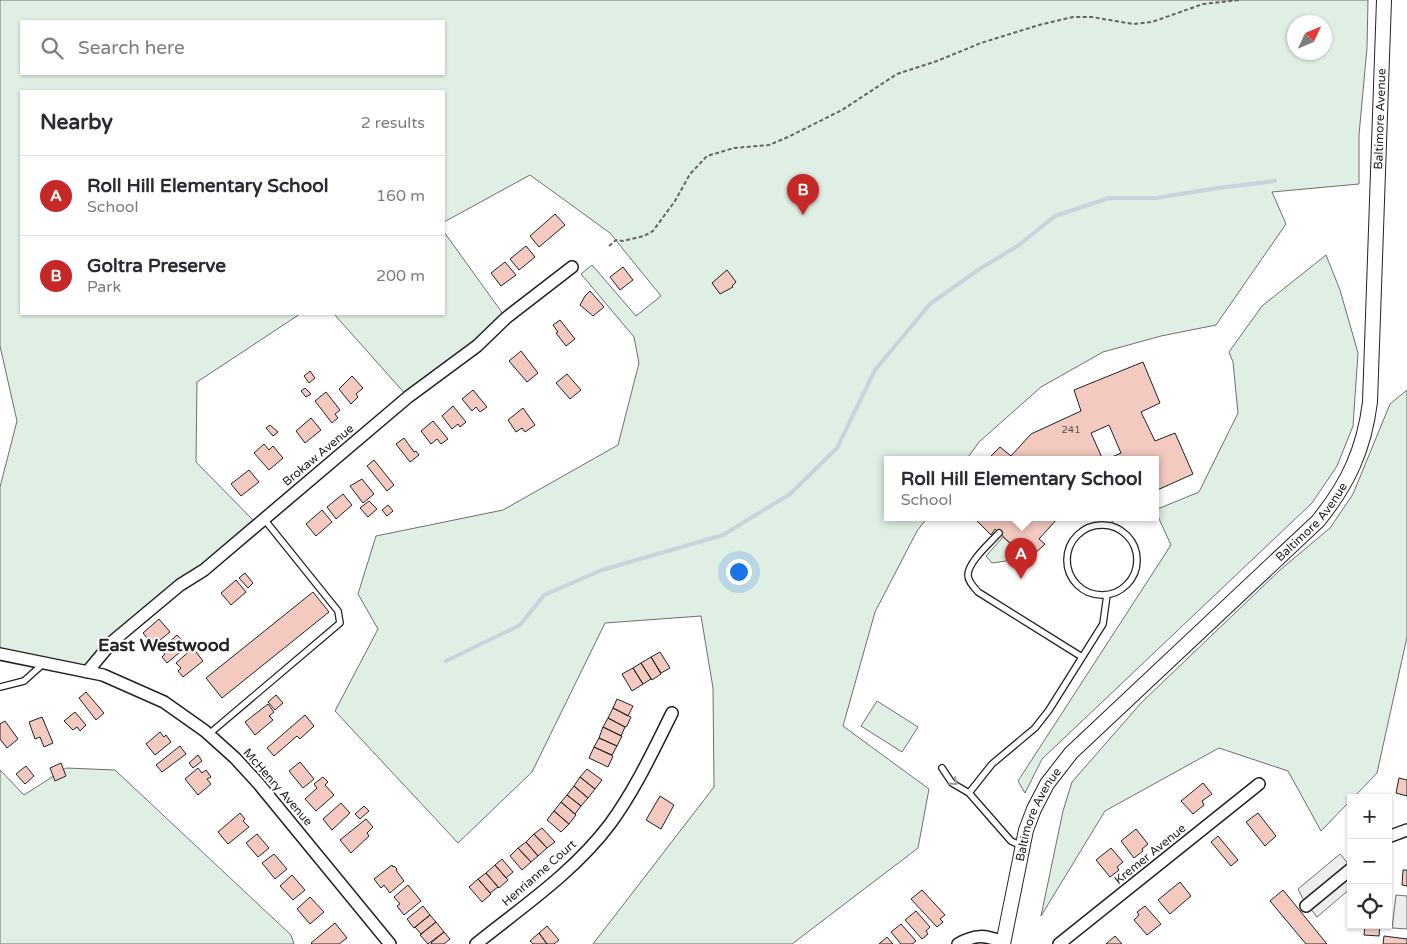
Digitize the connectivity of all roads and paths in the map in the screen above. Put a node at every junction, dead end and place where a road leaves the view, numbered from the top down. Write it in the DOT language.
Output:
graph roads {
  1 [pos="1240,0"];
  2 [pos="1384,0"];
  3 [pos="609,246"];
  4 [pos="572,267"];
  5 [pos="264,519"];
  6 [pos="1113,521"];
  7 [pos="1112,525"];
  8 [pos="999,533"];
  9 [pos="1107,595"];
  10 [pos="0,654"];
  11 [pos="1082,657"];
  12 [pos="45,663"];
  13 [pos="87,672"];
  14 [pos="0,687"];
  15 [pos="672,713"];
  16 [pos="209,734"];
  17 [pos="942,768"];
  18 [pos="1259,784"];
  19 [pos="969,793"];
  20 [pos="1407,830"];
  21 [pos="1392,836"];
  22 [pos="1022,847"];
  23 [pos="1347,871"];
  24 [pos="1306,906"];
  25 [pos="1003,943"];
  26 [pos="390,944"];
  27 [pos="476,944"];
  28 [pos="958,944"];
  29 [pos="1059,944"];
  1 -- 3 [label="path"];
  2 -- 22 [label="street, Baltimore Avenue"];
  4 -- 5 [label="street, Brokaw Avenue"];
  5 -- 13 [label="street, Brokaw Avenue"];
  5 -- 16 [label="lane"];
  6 -- 7 [label="path"];
  7 -- 9 [label="lane"];
  7 -- 9 [label="lane"];
  8 -- 11 [label="lane"];
  9 -- 11 [label="lane"];
  10 -- 12 [label="street, McHenry Avenue"];
  11 -- 19 [label="lane"];
  12 -- 13 [label="street, McHenry Avenue"];
  12 -- 14 [label="lane"];
  13 -- 16 [label="street, McHenry Avenue"];
  15 -- 27 [label="street, Henrianne Court"];
  16 -- 26 [label="street, McHenry Avenue"];
  17 -- 19 [label="lane, one-way"];
  18 -- 29 [label="street, Kremer Avenue"];
  19 -- 22 [label="lane"];
  20 -- 21 [label="street"];
  22 -- 25 [label="street, Baltimore Avenue"];
  23 -- 24 [label="street"];
  25 -- 28 [label="street"];
}
